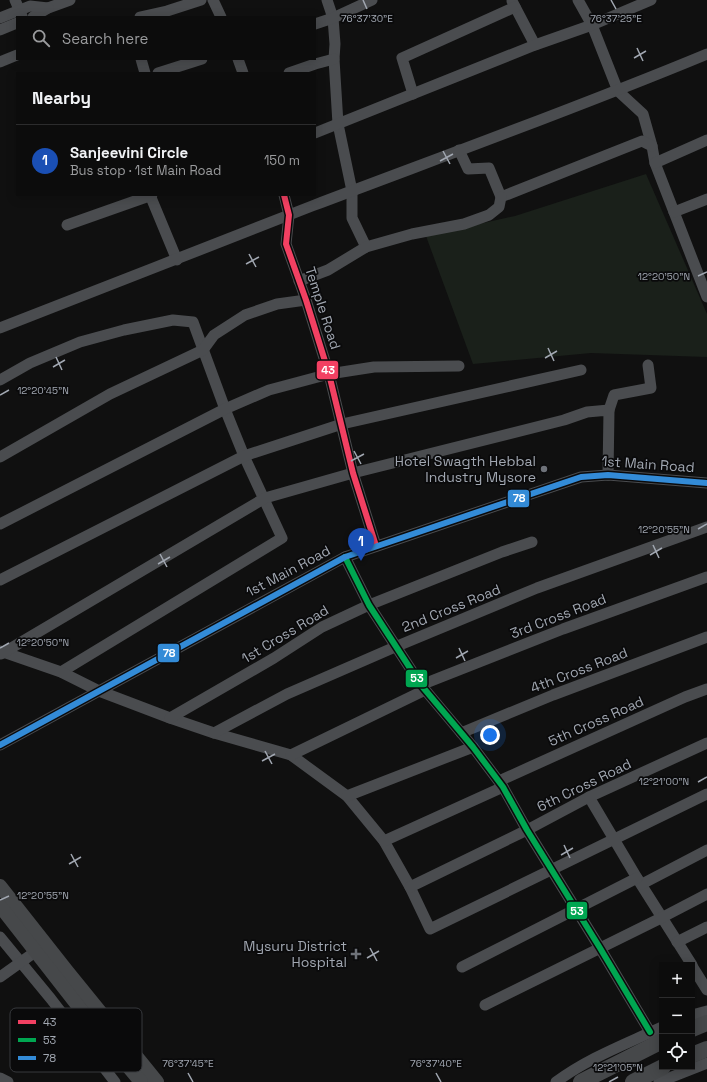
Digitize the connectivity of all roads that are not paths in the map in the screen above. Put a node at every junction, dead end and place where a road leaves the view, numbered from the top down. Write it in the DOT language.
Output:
graph roads {
  1 [pos="70,0"];
  2 [pos="201,0"];
  3 [pos="213,0"];
  4 [pos="327,0"];
  5 [pos="372,0"];
  6 [pos="578,0"];
  7 [pos="651,0"];
  8 [pos="513,3"];
  9 [pos="19,9"];
  10 [pos="31,10"];
  11 [pos="144,16"];
  12 [pos="221,16"];
  13 [pos="0,18"];
  14 [pos="333,18"];
  15 [pos="16,23"];
  16 [pos="316,24"];
  17 [pos="592,25"];
  18 [pos="0,30"];
  19 [pos="535,45"];
  20 [pos="707,54"];
  21 [pos="16,55"];
  22 [pos="334,59"];
  23 [pos="141,60"];
  24 [pos="199,60"];
  25 [pos="238,60"];
  26 [pos="0,62"];
  27 [pos="145,72"];
  28 [pos="161,72"];
  29 [pos="243,72"];
  30 [pos="292,72"];
  31 [pos="618,91"];
  32 [pos="413,94"];
  33 [pos="338,124"];
  34 [pos="316,133"];
  35 [pos="707,140"];
  36 [pos="652,146"];
  37 [pos="459,150"];
  38 [pos="655,163"];
  39 [pos="352,191"];
  40 [pos="148,196"];
  41 [pos="151,196"];
  42 [pos="284,196"];
  43 [pos="501,197"];
  44 [pos="707,199"];
  45 [pos="674,212"];
  46 [pos="289,215"];
  47 [pos="67,225"];
  48 [pos="366,247"];
  49 [pos="177,260"];
  50 [pos="299,281"];
  51 [pos="704,282"];
  52 [pos="707,297"];
  53 [pos="306,300"];
  54 [pos="0,328"];
  55 [pos="203,350"];
  56 [pos="648,365"];
  57 [pos="460,366"];
  58 [pos="581,370"];
  59 [pos="329,374"];
  60 [pos="0,380"];
  61 [pos="225,409"];
  62 [pos="609,410"];
  63 [pos="342,424"];
  64 [pos="244,456"];
  65 [pos="0,457"];
  66 [pos="353,473"];
  67 [pos="608,475"];
  68 [pos="707,483"];
  69 [pos="265,498"];
  70 [pos="0,524"];
  71 [pos="707,527"];
  72 [pos="532,542"];
  73 [pos="376,546"];
  74 [pos="345,557"];
  75 [pos="707,577"];
  76 [pos="0,579"];
  77 [pos="369,605"];
  78 [pos="707,636"];
  79 [pos="395,647"];
  80 [pos="1,652"];
  81 [pos="61,672"];
  82 [pos="423,687"];
  83 [pos="707,689"];
  84 [pos="99,691"];
  85 [pos="170,718"];
  86 [pos="214,733"];
  87 [pos="462,733"];
  88 [pos="707,743"];
  89 [pos="0,745"];
  90 [pos="473,747"];
  91 [pos="291,755"];
  92 [pos="501,784"];
  93 [pos="707,794"];
  94 [pos="347,796"];
  95 [pos="589,797"];
  96 [pos="527,830"];
  97 [pos="615,840"];
  98 [pos="384,841"];
  99 [pos="707,850"];
  100 [pos="551,870"];
  101 [pos="639,881"];
  102 [pos="0,886"];
  103 [pos="410,887"];
  104 [pos="707,894"];
  105 [pos="0,906"];
  106 [pos="576,909"];
  107 [pos="663,917"];
  108 [pos="707,927"];
  109 [pos="0,937"];
  110 [pos="677,942"];
  111 [pos="600,948"];
  112 [pos="36,952"];
  113 [pos="20,962"];
  114 [pos="690,962"];
  115 [pos="462,967"];
  116 [pos="695,970"];
  117 [pos="0,977"];
  118 [pos="706,987"];
  119 [pos="485,1005"];
  120 [pos="58,1008"];
  121 [pos="81,1008"];
  122 [pos="97,1008"];
  123 [pos="707,1011"];
  124 [pos="695,1014"];
  125 [pos="707,1023"];
  126 [pos="695,1028"];
  127 [pos="656,1037"];
  128 [pos="707,1049"];
  129 [pos="695,1054"];
  130 [pos="707,1063"];
  131 [pos="142,1064"];
  132 [pos="659,1069"];
  133 [pos="107,1072"];
  134 [pos="133,1072"];
  135 [pos="0,1078"];
  136 [pos="8,1082"];
  137 [pos="115,1082"];
  138 [pos="141,1082"];
  139 [pos="157,1082"];
  140 [pos="556,1082"];
  141 [pos="580,1082"];
  142 [pos="633,1082"];
  143 [pos="659,1082"];
  1 -- 10 [label="street"];
  2 -- 11 [label="street"];
  3 -- 12 [label="street"];
  4 -- 14 [label="street"];
  5 -- 14 [label="street"];
  6 -- 17 [label="street"];
  7 -- 17 [label="street"];
  8 -- 19 [label="street"];
  8 -- 32 [label="street"];
  9 -- 10 [label="street"];
  9 -- 13 [label="street"];
  14 -- 16 [label="street"];
  14 -- 22 [label="street"];
  15 -- 18 [label="street"];
  17 -- 19 [label="street"];
  17 -- 31 [label="street"];
  19 -- 32 [label="street"];
  20 -- 31 [label="street"];
  21 -- 26 [label="street"];
  22 -- 30 [label="street"];
  22 -- 33 [label="street"];
  23 -- 27 [label="street"];
  24 -- 28 [label="street"];
  25 -- 29 [label="street"];
  31 -- 36 [label="street"];
  31 -- 37 [label="street"];
  32 -- 33 [label="street"];
  33 -- 34 [label="street"];
  33 -- 39 [label="street"];
  35 -- 38 [label="street"];
  36 -- 38 [label="street"];
  36 -- 43 [label="street"];
  37 -- 39 [label="street"];
  37 -- 43 [label="street"];
  38 -- 45 [label="street"];
  39 -- 46 [label="street"];
  39 -- 48 [label="street"];
  40 -- 47 [label="street"];
  41 -- 49 [label="street"];
  42 -- 46 [label="street, Temple Road"];
  43 -- 48 [label="street"];
  44 -- 45 [label="street"];
  45 -- 51 [label="street"];
  46 -- 49 [label="street"];
  46 -- 50 [label="street, Temple Road"];
  48 -- 50 [label="street"];
  49 -- 54 [label="street"];
  50 -- 53 [label="street, Temple Road"];
  51 -- 52 [label="street"];
  53 -- 55 [label="street"];
  53 -- 59 [label="street, Temple Road"];
  55 -- 60 [label="street"];
  55 -- 61 [label="street"];
  55 -- 65 [label="street"];
  56 -- 62 [label="street"];
  57 -- 59 [label="street"];
  58 -- 63 [label="street"];
  59 -- 61 [label="street"];
  59 -- 63 [label="street, Temple Road"];
  61 -- 64 [label="street"];
  61 -- 70 [label="street"];
  62 -- 66 [label="street"];
  62 -- 67 [label="street"];
  63 -- 64 [label="street"];
  63 -- 66 [label="street, Temple Road"];
  64 -- 69 [label="street"];
  64 -- 76 [label="street"];
  66 -- 69 [label="street"];
  66 -- 73 [label="street, Temple Road"];
  67 -- 68 [label="street, 1st Main Road"];
  67 -- 73 [label="street, 1st Main Road"];
  69 -- 80 [label="street"];
  69 -- 81 [label="street"];
  71 -- 79 [label="street, 2nd Cross Road"];
  72 -- 77 [label="street, 1st Cross Road"];
  73 -- 74 [label="street, 1st Main Road"];
  74 -- 77 [label="street"];
  74 -- 84 [label="street, 1st Main Road"];
  75 -- 82 [label="street, 3rd Cross Road"];
  77 -- 79 [label="street"];
  77 -- 85 [label="street, 1st Cross Road"];
  78 -- 87 [label="street, 4th Cross Road"];
  79 -- 82 [label="street"];
  79 -- 86 [label="street, 2nd Cross Road"];
  80 -- 81 [label="street"];
  81 -- 84 [label="street"];
  82 -- 87 [label="street"];
  82 -- 91 [label="street, 3rd Cross Road"];
  83 -- 92 [label="street, 5th Cross Road"];
  84 -- 85 [label="street"];
  84 -- 89 [label="street, 1st Main Road"];
  85 -- 86 [label="street"];
  86 -- 91 [label="street"];
  87 -- 90 [label="street"];
  88 -- 95 [label="street, 6th Cross Road"];
  90 -- 92 [label="street"];
  90 -- 94 [label="street"];
  91 -- 94 [label="street"];
  92 -- 96 [label="street"];
  92 -- 98 [label="street, 5th Cross Road"];
  93 -- 97 [label="street"];
  94 -- 98 [label="street"];
  95 -- 96 [label="street, 6th Cross Road"];
  95 -- 97 [label="street"];
  96 -- 100 [label="street"];
  96 -- 103 [label="street, 6th Cross Road"];
  97 -- 100 [label="street"];
  97 -- 101 [label="street"];
  98 -- 103 [label="street"];
  99 -- 101 [label="street"];
  100 -- 103 [label="street"];
  100 -- 106 [label="street"];
  101 -- 106 [label="street"];
  101 -- 107 [label="street"];
  102 -- 122 [label="main road"];
  104 -- 107 [label="street"];
  105 -- 112 [label="main road"];
  106 -- 111 [label="street"];
  106 -- 115 [label="street"];
  107 -- 110 [label="street"];
  107 -- 111 [label="street"];
  108 -- 110 [label="street"];
  109 -- 113 [label="street"];
  110 -- 114 [label="street"];
  111 -- 119 [label="street"];
  111 -- 127 [label="street"];
  112 -- 113 [label="street"];
  112 -- 121 [label="main road"];
  113 -- 117 [label="street"];
  113 -- 120 [label="street"];
  116 -- 118 [label="street"];
  123 -- 124 [label="street"];
  125 -- 126 [label="highway"];
  127 -- 140 [label="street"];
  127 -- 141 [label="highway"];
  128 -- 129 [label="highway"];
  130 -- 143 [label="street"];
  131 -- 139 [label="main road"];
  132 -- 142 [label="highway"];
  133 -- 137 [label="street"];
  134 -- 138 [label="main road"];
  135 -- 136 [label="street"];
}
